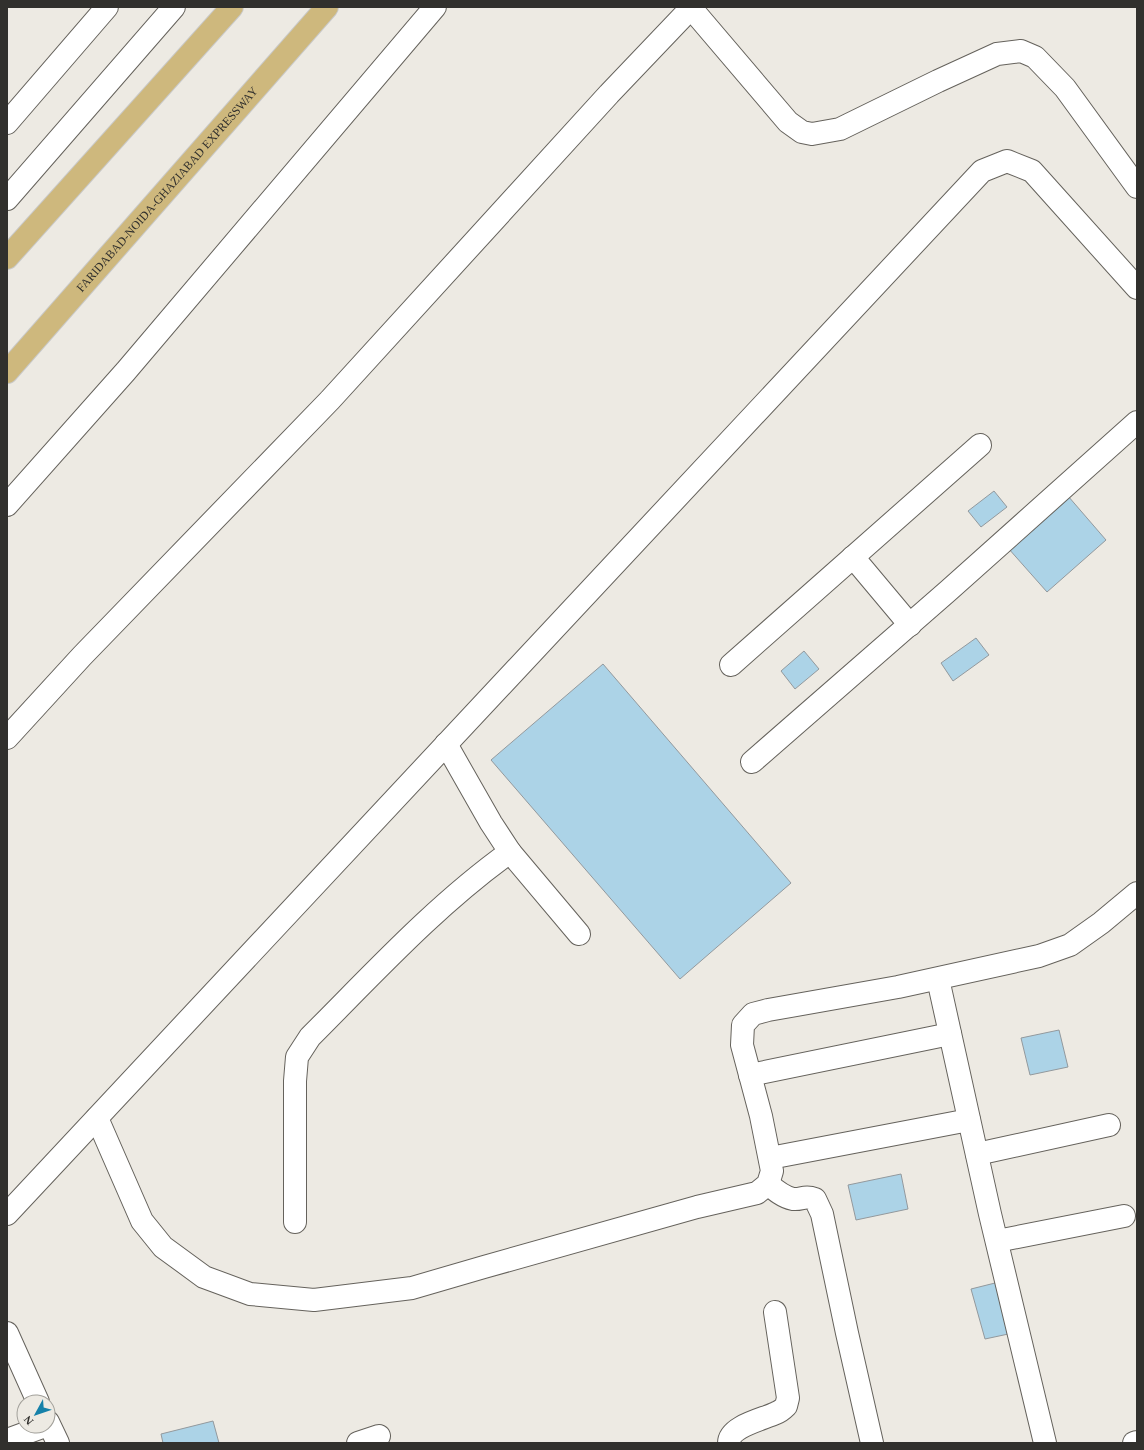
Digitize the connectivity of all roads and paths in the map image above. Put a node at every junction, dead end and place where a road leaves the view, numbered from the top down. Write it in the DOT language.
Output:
graph roads {
  1 [pos="107,7"];
  2 [pos="174,7"];
  3 [pos="232,7"];
  4 [pos="327,7"];
  5 [pos="435,7"];
  6 [pos="691,8"];
  7 [pos="7,124"];
  8 [pos="1137,187"];
  9 [pos="7,198"];
  10 [pos="7,258"];
  11 [pos="1137,288"];
  12 [pos="7,372"];
  13 [pos="1137,422"];
  14 [pos="980,445"];
  15 [pos="7,505"];
  16 [pos="853,557"];
  17 [pos="910,625"];
  18 [pos="731,665"];
  19 [pos="7,738"];
  20 [pos="446,744"];
  21 [pos="752,762"];
  22 [pos="510,852"];
  23 [pos="1137,893"];
  24 [pos="578,934"];
  25 [pos="938,979"];
  26 [pos="950,1034"];
  27 [pos="750,1074"];
  28 [pos="97,1118"];
  29 [pos="969,1120"];
  30 [pos="1109,1125"];
  31 [pos="977,1154"];
  32 [pos="770,1158"];
  33 [pos="768,1184"];
  34 [pos="7,1214"];
  35 [pos="1124,1216"];
  36 [pos="295,1222"];
  37 [pos="997,1241"];
  38 [pos="775,1312"];
  39 [pos="7,1333"];
  40 [pos="7,1376"];
  41 [pos="32,1394"];
  42 [pos="34,1394"];
  43 [pos="28,1434"];
  44 [pos="379,1436"];
  45 [pos="7,1440"];
  46 [pos="358,1443"];
  47 [pos="729,1443"];
  48 [pos="872,1443"];
  49 [pos="1045,1443"];
  1 -- 7 [label="street"];
  2 -- 9 [label="street"];
  3 -- 10 [label="main road"];
  4 -- 12 [label="main road, FARIDABAD-NOIDA-GHAZIABAD EXPRESSWAY"];
  5 -- 15 [label="street"];
  6 -- 8 [label="street"];
  6 -- 19 [label="street"];
  11 -- 20 [label="street"];
  13 -- 17 [label="street"];
  14 -- 16 [label="street"];
  16 -- 17 [label="street"];
  16 -- 18 [label="street"];
  17 -- 21 [label="street"];
  20 -- 22 [label="street"];
  20 -- 28 [label="street"];
  22 -- 24 [label="street"];
  22 -- 36 [label="street"];
  23 -- 25 [label="street"];
  25 -- 26 [label="street"];
  25 -- 27 [label="street"];
  26 -- 27 [label="street"];
  26 -- 29 [label="street"];
  27 -- 32 [label="street"];
  28 -- 33 [label="street"];
  28 -- 34 [label="street"];
  29 -- 31 [label="street"];
  29 -- 32 [label="street"];
  30 -- 31 [label="street"];
  31 -- 37 [label="street"];
  32 -- 33 [label="street"];
  33 -- 48 [label="street"];
  35 -- 37 [label="street"];
  37 -- 49 [label="street"];
  38 -- 47 [label="street"];
  39 -- 42 [label="street"];
  40 -- 41 [label="street"];
  43 -- 45 [label="street"];
  44 -- 46 [label="street"];
}
